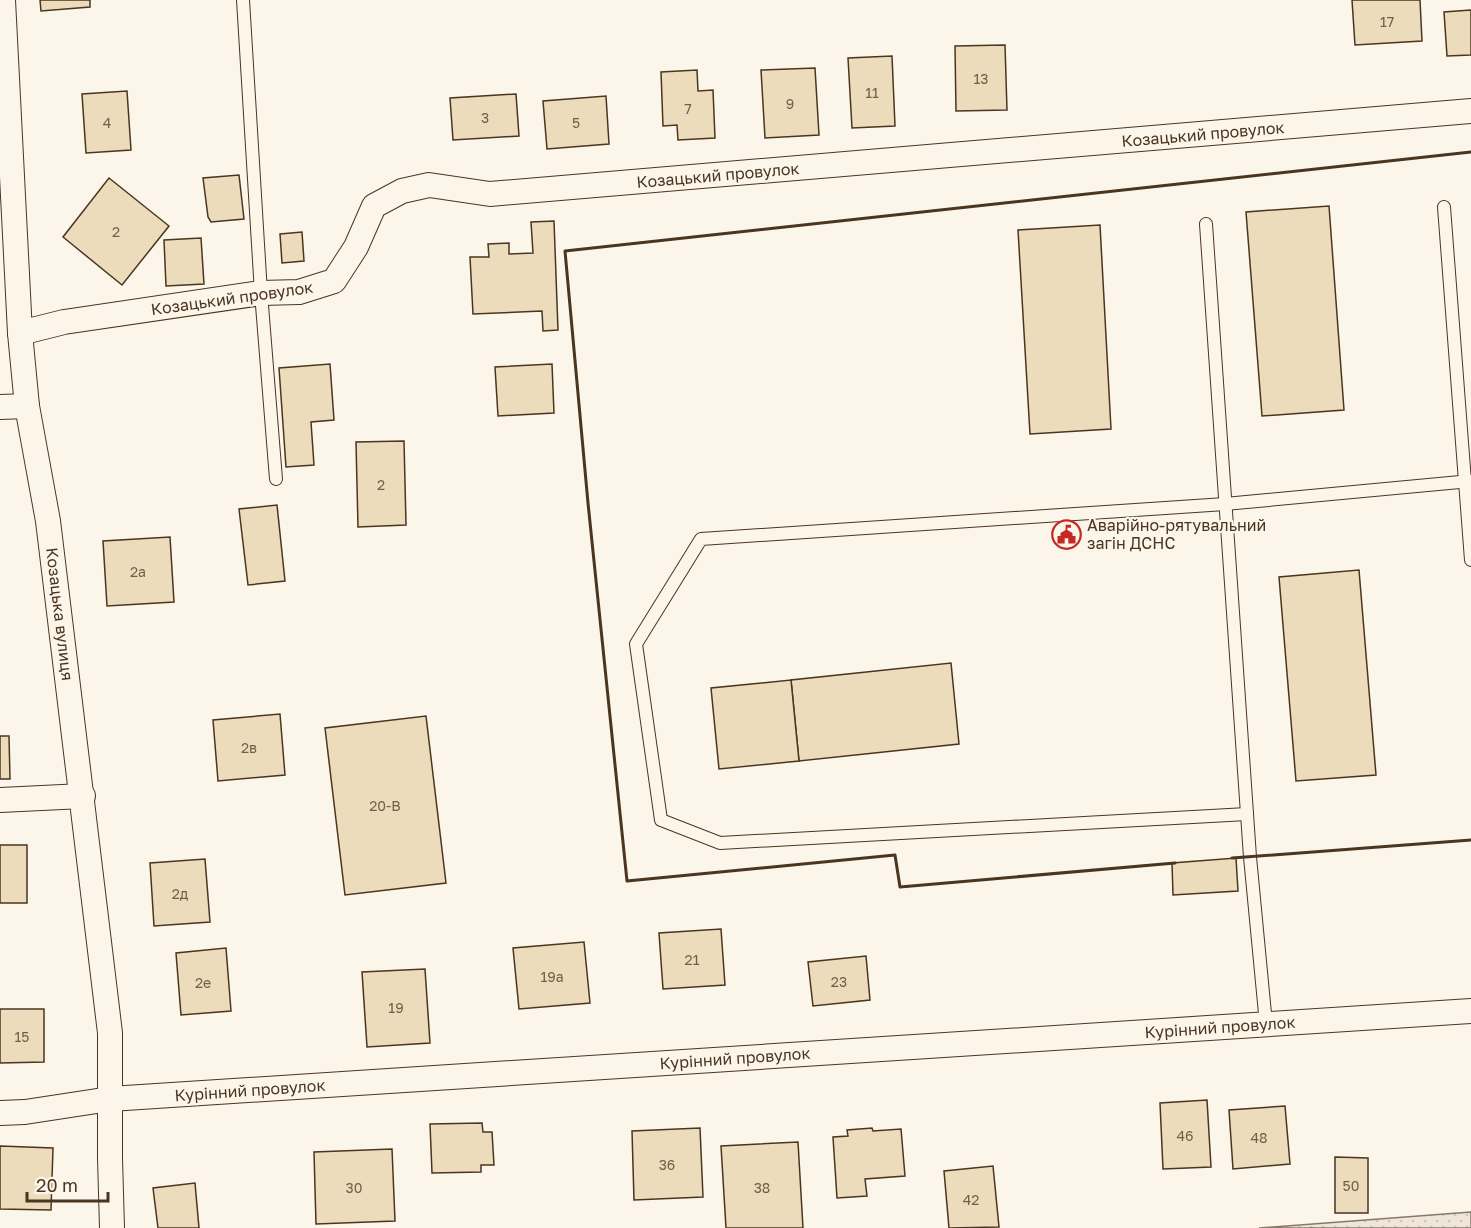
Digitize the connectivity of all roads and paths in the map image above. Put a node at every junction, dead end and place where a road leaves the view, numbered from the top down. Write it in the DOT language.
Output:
graph roads {
  1 [pos="3,0"];
  2 [pos="243,0"];
  3 [pos="1471,111"];
  4 [pos="1444,207"];
  5 [pos="1206,224"];
  6 [pos="261,293"];
  7 [pos="20,333"];
  8 [pos="27,406"];
  9 [pos="0,407"];
  10 [pos="276,479"];
  11 [pos="1468,482"];
  12 [pos="1226,504"];
  13 [pos="1471,560"];
  14 [pos="83,796"];
  15 [pos="0,800"];
  16 [pos="1247,814"];
  17 [pos="1471,1011"];
  18 [pos="1266,1024"];
  19 [pos="110,1099"];
  20 [pos="0,1113"];
  21 [pos="112,1228"];
  1 -- 7 [label="street, Козацька вулиця"];
  2 -- 6 [label="lane"];
  3 -- 6 [label="street, Козацький провулок"];
  4 -- 11 [label="lane"];
  5 -- 12 [label="lane"];
  6 -- 7 [label="street, Козацький провулок"];
  6 -- 10 [label="lane"];
  7 -- 8 [label="street, Козацька вулиця"];
  8 -- 9 [label="street"];
  8 -- 14 [label="street, Козацька вулиця"];
  11 -- 12 [label="lane"];
  11 -- 13 [label="lane"];
  12 -- 16 [label="lane"];
  12 -- 16 [label="lane"];
  14 -- 15 [label="street"];
  14 -- 19 [label="street, Козацька вулиця"];
  16 -- 18 [label="lane"];
  17 -- 18 [label="street, Курінний провулок"];
  18 -- 19 [label="street, Курінний провулок"];
  19 -- 20 [label="street, Курінний провулок"];
  19 -- 21 [label="street, Козацька вулиця"];
}
